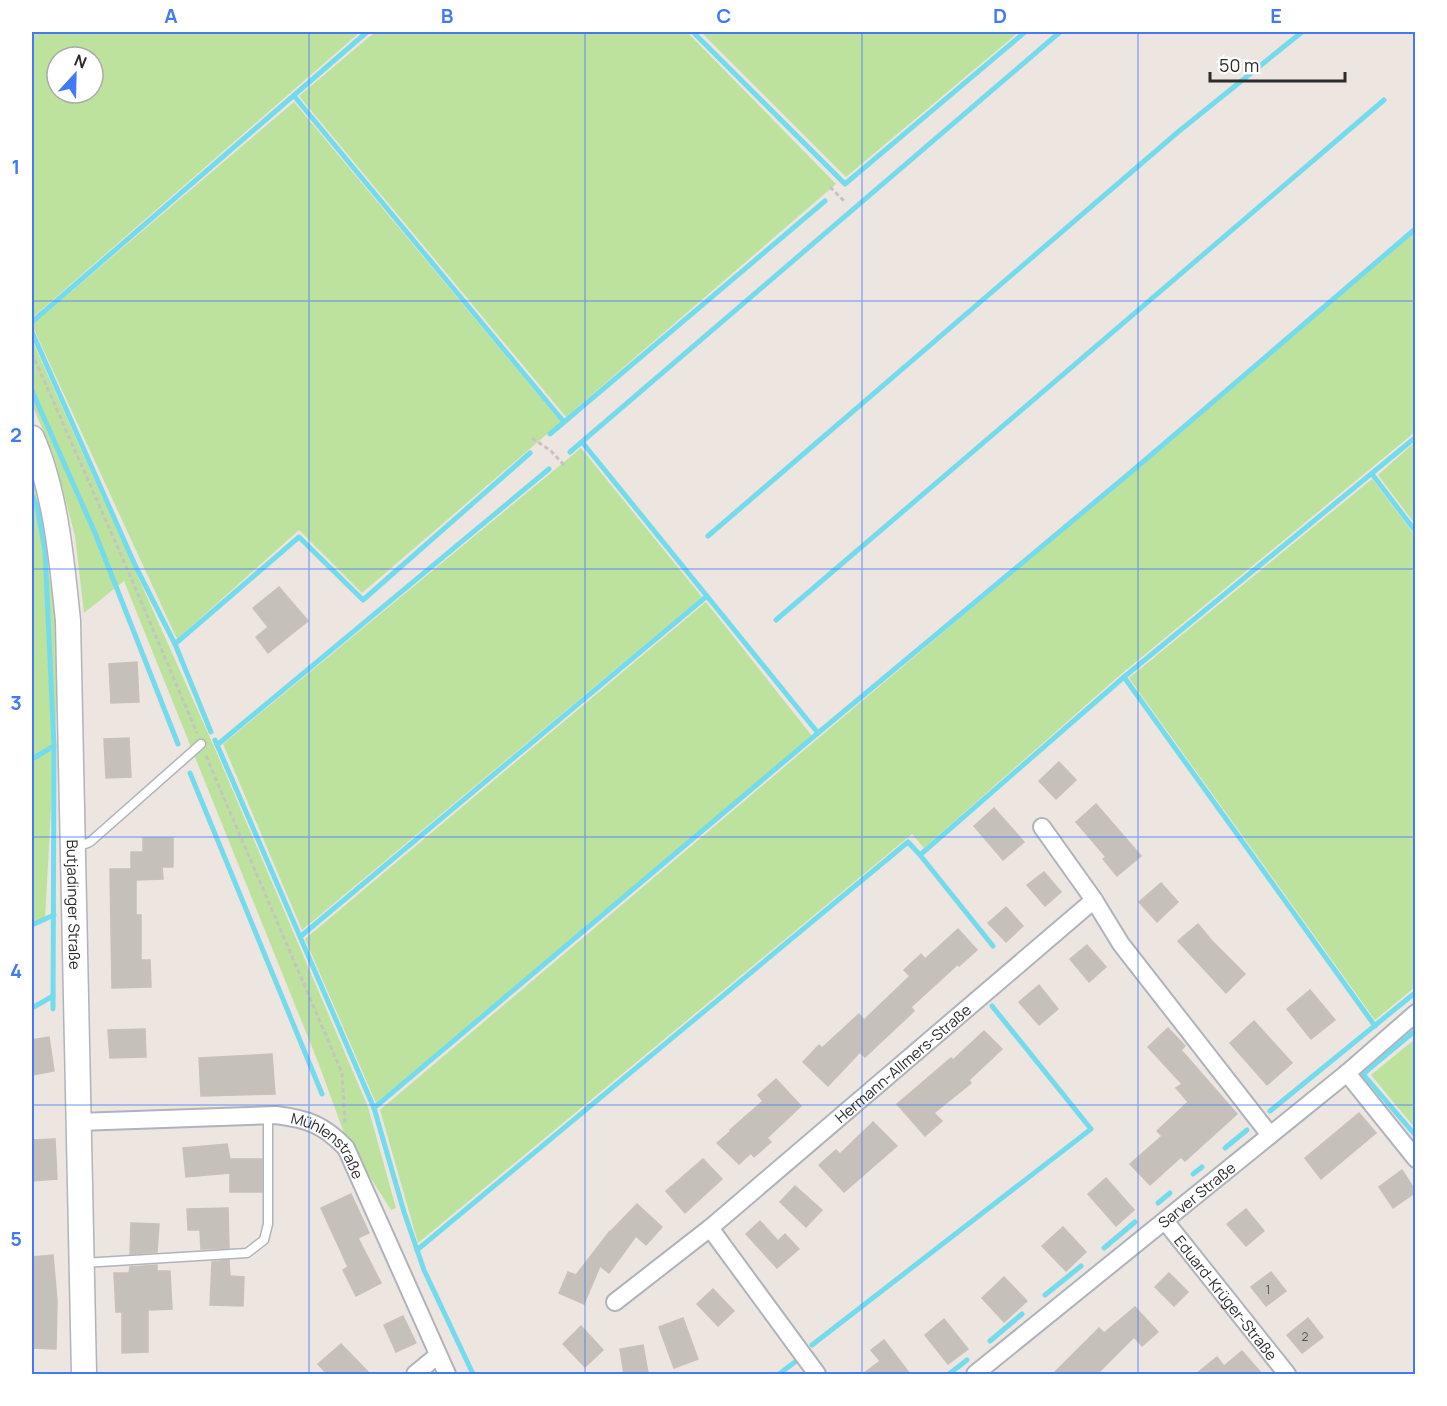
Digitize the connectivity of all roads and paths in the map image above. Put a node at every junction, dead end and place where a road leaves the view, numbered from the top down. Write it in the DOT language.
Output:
graph roads {
  1 [pos="830,187"];
  2 [pos="844,201"];
  3 [pos="32,352"];
  4 [pos="32,438"];
  5 [pos="532,438"];
  6 [pos="564,465"];
  7 [pos="201,744"];
  8 [pos="1042,827"];
  9 [pos="71,850"];
  10 [pos="1094,900"];
  11 [pos="1416,1013"];
  12 [pos="1347,1073"];
  13 [pos="268,1115"];
  14 [pos="78,1122"];
  15 [pos="1270,1135"];
  16 [pos="335,1137"];
  17 [pos="1416,1159"];
  18 [pos="1165,1221"];
  19 [pos="710,1228"];
  20 [pos="82,1263"];
  21 [pos="615,1302"];
  22 [pos="437,1356"];
  23 [pos="84,1374"];
  24 [pos="415,1374"];
  25 [pos="447,1374"];
  26 [pos="817,1374"];
  27 [pos="975,1374"];
  28 [pos="1287,1374"];
  1 -- 2 [label="path"];
  3 -- 7 [label="path"];
  4 -- 9 [label="main road, Butjadinger Straße"];
  5 -- 6 [label="path"];
  7 -- 9 [label="lane"];
  7 -- 16 [label="path"];
  8 -- 10 [label="street"];
  9 -- 14 [label="main road, Butjadinger Straße"];
  10 -- 15 [label="street"];
  10 -- 19 [label="street, Hermann-Allmers-Straße"];
  11 -- 12 [label="street, Sarver Straße"];
  12 -- 15 [label="street, Sarver Straße"];
  12 -- 17 [label="street"];
  13 -- 14 [label="street, Mühlenstraße"];
  13 -- 16 [label="street, Mühlenstraße"];
  13 -- 20 [label="lane"];
  14 -- 20 [label="main road, Butjadinger Straße"];
  15 -- 18 [label="street, Sarver Straße"];
  16 -- 22 [label="street, Mühlenstraße"];
  18 -- 27 [label="street, Sarver Straße"];
  18 -- 28 [label="street, Eduard-Krüger-Straße"];
  19 -- 21 [label="street, Hermann-Allmers-Straße"];
  19 -- 26 [label="street"];
  20 -- 23 [label="main road, Butjadinger Straße"];
  22 -- 24 [label="street"];
  22 -- 25 [label="street, Mühlenstraße"];
}
